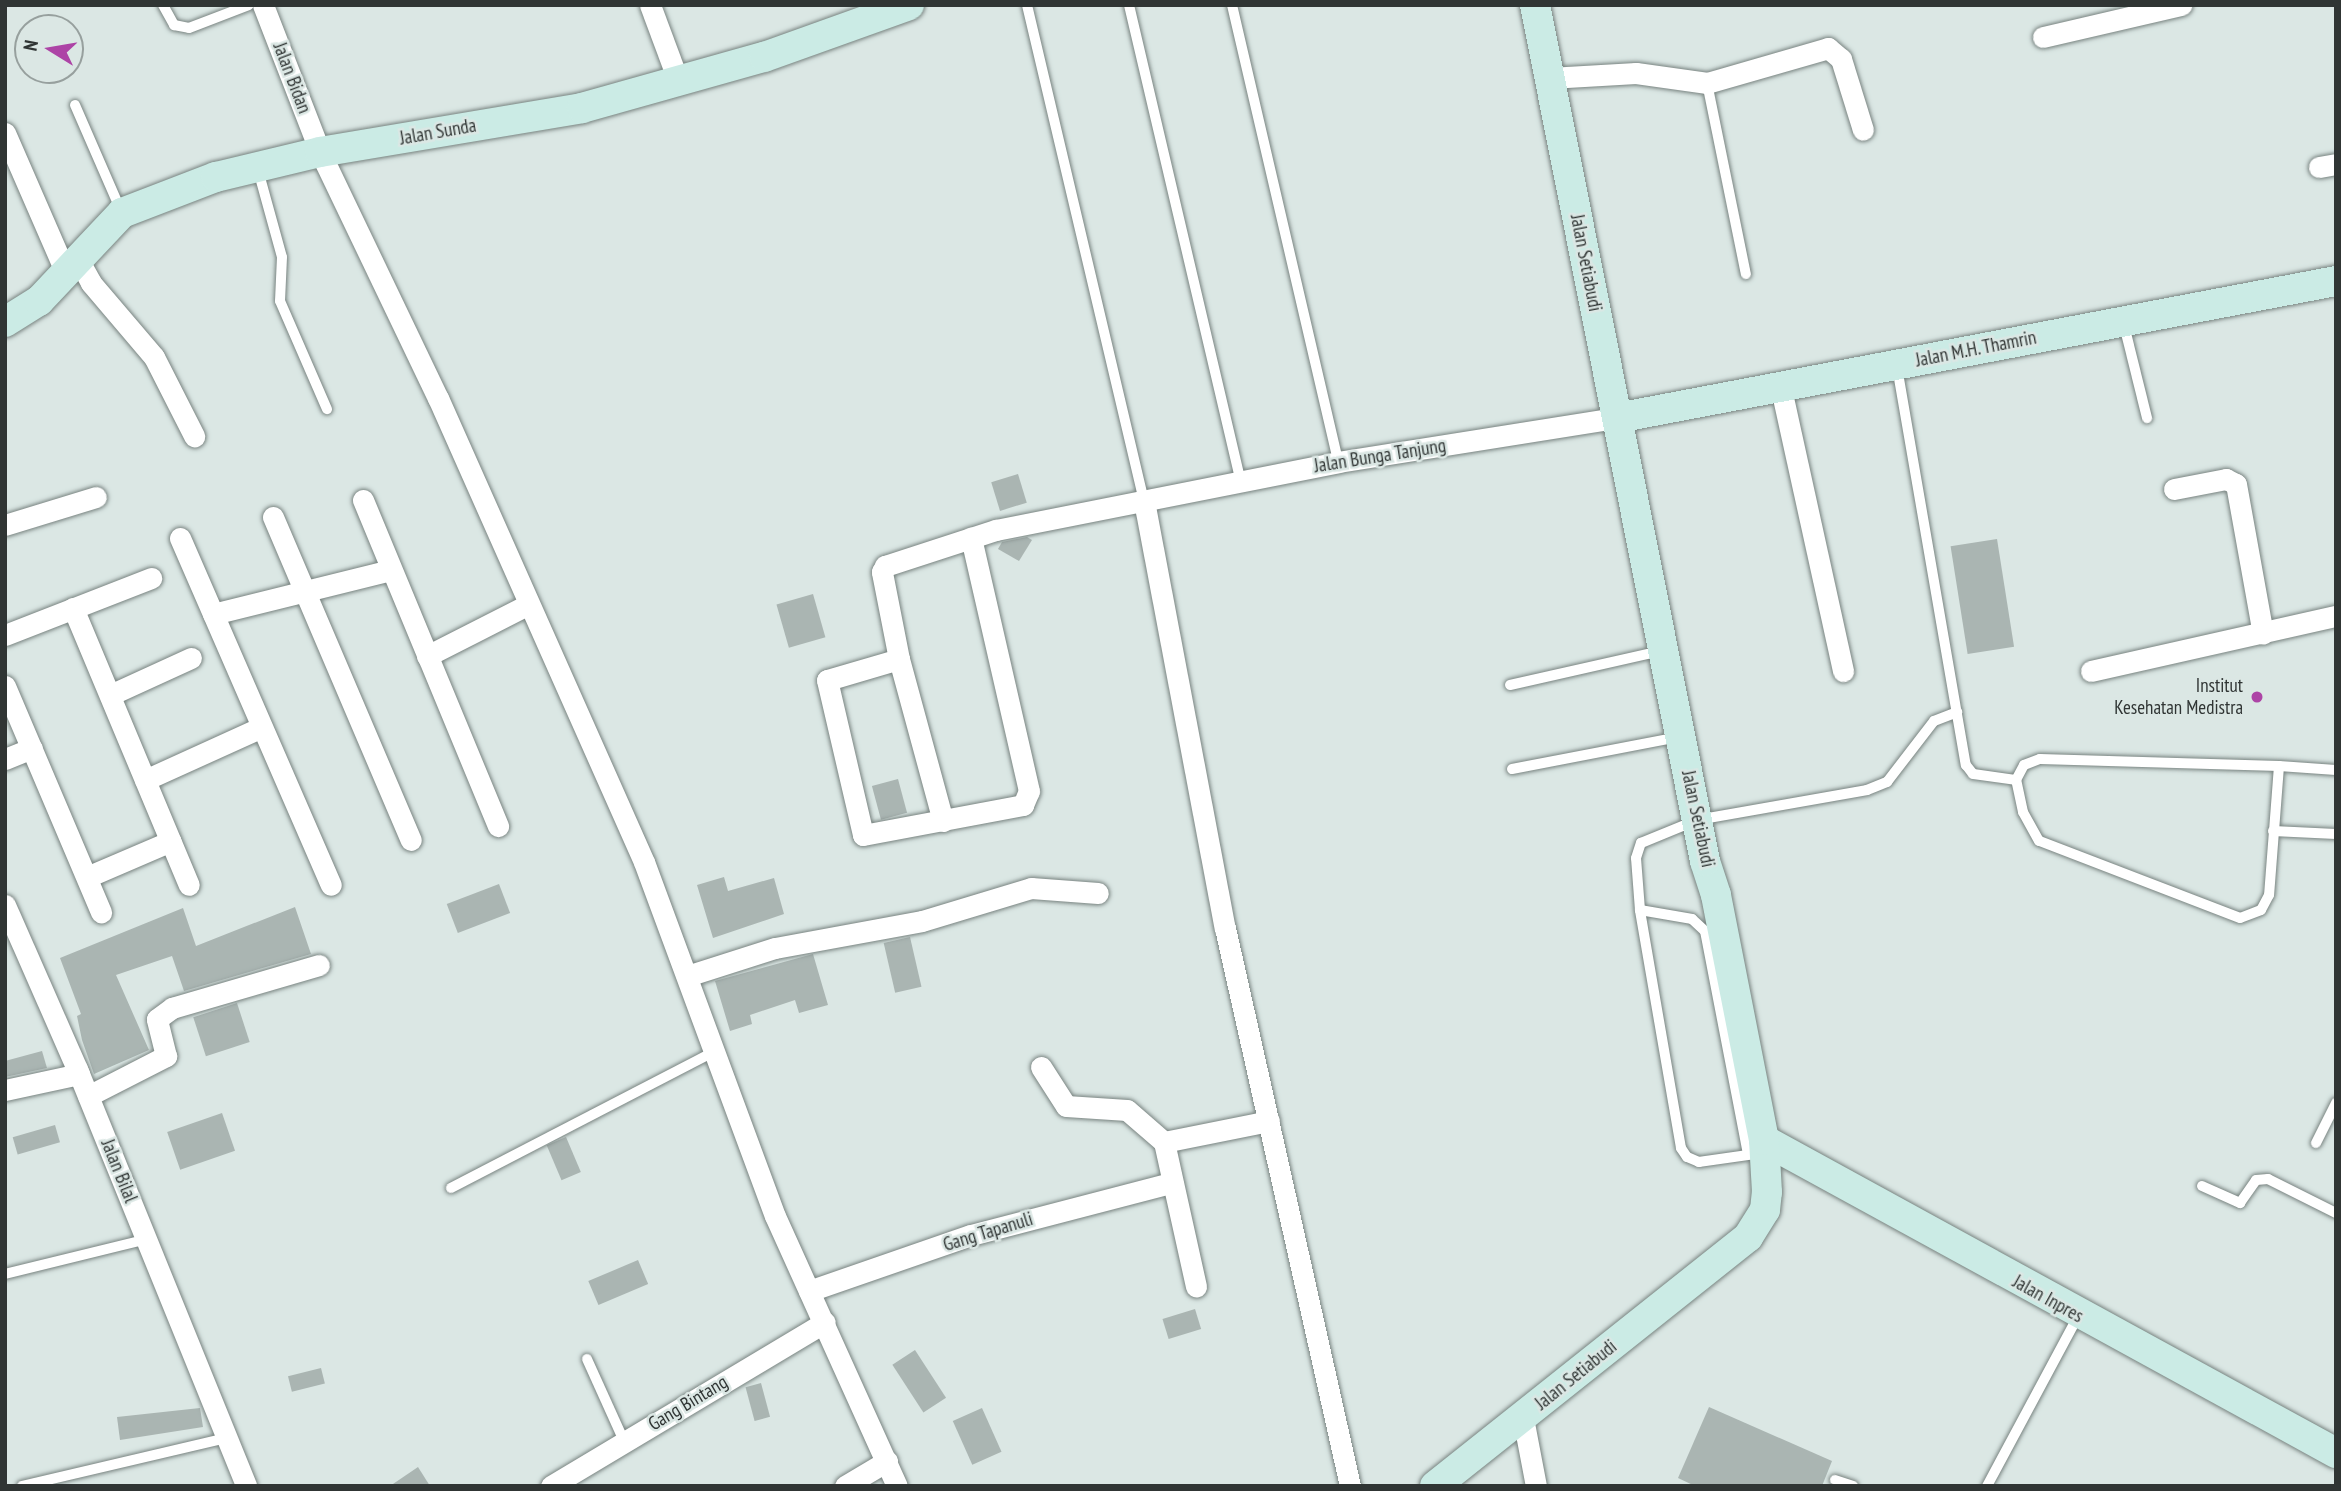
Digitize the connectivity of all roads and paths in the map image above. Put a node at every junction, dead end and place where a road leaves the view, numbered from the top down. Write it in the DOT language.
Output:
graph roads {
  1 [pos="163,5"];
  2 [pos="249,5"];
  3 [pos="263,5"];
  4 [pos="650,5"];
  5 [pos="909,5"];
  6 [pos="1027,5"];
  7 [pos="1129,5"];
  8 [pos="1232,5"];
  9 [pos="1535,5"];
  10 [pos="2181,5"];
  11 [pos="2043,37"];
  12 [pos="1549,78"];
  13 [pos="679,83"];
  14 [pos="1707,83"];
  15 [pos="75,105"];
  16 [pos="1863,130"];
  17 [pos="5,133"];
  18 [pos="320,152"];
  19 [pos="256,165"];
  20 [pos="122,213"];
  21 [pos="72,267"];
  22 [pos="1746,274"];
  23 [pos="2336,281"];
  24 [pos="2123,321"];
  25 [pos="5,322"];
  26 [pos="1896,364"];
  27 [pos="1780,384"];
  28 [pos="327,409"];
  29 [pos="1617,418"];
  30 [pos="2147,418"];
  31 [pos="194,436"];
  32 [pos="1338,462"];
  33 [pos="1241,482"];
  34 [pos="2174,489"];
  35 [pos="96,498"];
  36 [pos="363,500"];
  37 [pos="1144,501"];
  38 [pos="274,517"];
  39 [pos="5,525"];
  40 [pos="180,538"];
  41 [pos="971,538"];
  42 [pos="391,570"];
  43 [pos="151,578"];
  44 [pos="305,592"];
  45 [pos="529,604"];
  46 [pos="73,608"];
  47 [pos="213,614"];
  48 [pos="2336,616"];
  49 [pos="2263,634"];
  50 [pos="5,635"];
  51 [pos="1663,650"];
  52 [pos="427,656"];
  53 [pos="191,658"];
  54 [pos="899,659"];
  55 [pos="1843,671"];
  56 [pos="2091,671"];
  57 [pos="1510,685"];
  58 [pos="5,686"];
  59 [pos="110,695"];
  60 [pos="1957,712"];
  61 [pos="262,727"];
  62 [pos="1681,736"];
  63 [pos="32,748"];
  64 [pos="5,759"];
  65 [pos="2278,766"];
  66 [pos="1512,769"];
  67 [pos="2336,770"];
  68 [pos="145,780"];
  69 [pos="2016,780"];
  70 [pos="1697,820"];
  71 [pos="943,821"];
  72 [pos="498,826"];
  73 [pos="2273,831"];
  74 [pos="2336,834"];
  75 [pos="411,840"];
  76 [pos="171,841"];
  77 [pos="87,877"];
  78 [pos="189,885"];
  79 [pos="331,885"];
  80 [pos="1098,893"];
  81 [pos="5,905"];
  82 [pos="1640,910"];
  83 [pos="102,912"];
  84 [pos="13,944"];
  85 [pos="319,965"];
  86 [pos="687,976"];
  87 [pos="711,1053"];
  88 [pos="1041,1067"];
  89 [pos="79,1074"];
  90 [pos="5,1090"];
  91 [pos="88,1096"];
  92 [pos="2336,1103"];
  93 [pos="1269,1121"];
  94 [pos="1164,1142"];
  95 [pos="2316,1143"];
  96 [pos="1759,1149"];
  97 [pos="1170,1183"];
  98 [pos="2202,1186"];
  99 [pos="451,1188"];
  100 [pos="2336,1213"];
  101 [pos="147,1240"];
  102 [pos="5,1274"];
  103 [pos="1196,1286"];
  104 [pos="809,1291"];
  105 [pos="2078,1316"];
  106 [pos="825,1322"];
  107 [pos="587,1359"];
  108 [pos="1523,1418"];
  109 [pos="227,1438"];
  110 [pos="624,1441"];
  111 [pos="2336,1453"];
  112 [pos="887,1461"];
  113 [pos="1835,1480"];
  114 [pos="22,1486"];
  115 [pos="247,1486"];
  116 [pos="551,1486"];
  117 [pos="845,1486"];
  118 [pos="897,1486"];
  119 [pos="1350,1486"];
  120 [pos="1435,1486"];
  121 [pos="1536,1486"];
  122 [pos="1853,1486"];
  123 [pos="1987,1486"];
  1 -- 2 [label="lane"];
  3 -- 18 [label="street, Jalan Bidan"];
  4 -- 13 [label="street"];
  5 -- 13 [label="street, Jalan Sunda"];
  6 -- 37 [label="lane"];
  7 -- 33 [label="lane"];
  8 -- 32 [label="lane"];
  9 -- 12 [label="street, Jalan Setiabudi"];
  10 -- 11 [label="street"];
  12 -- 14 [label="street"];
  12 -- 29 [label="street, Jalan Setiabudi"];
  13 -- 18 [label="street, Jalan Sunda"];
  14 -- 16 [label="street"];
  14 -- 22 [label="lane"];
  15 -- 20 [label="lane"];
  17 -- 21 [label="street"];
  18 -- 19 [label="street, Jalan Sunda"];
  18 -- 45 [label="street, Jalan Bidan"];
  19 -- 20 [label="street, Jalan Sunda"];
  19 -- 28 [label="lane"];
  20 -- 21 [label="street, Jalan Sunda"];
  21 -- 25 [label="street, Jalan Sunda"];
  21 -- 31 [label="street"];
  23 -- 24 [label="street, Jalan M.H. Thamrin"];
  24 -- 26 [label="street, Jalan M.H. Thamrin"];
  24 -- 30 [label="lane"];
  26 -- 27 [label="street, Jalan M.H. Thamrin"];
  26 -- 60 [label="lane"];
  27 -- 29 [label="street, Jalan M.H. Thamrin"];
  27 -- 55 [label="street"];
  29 -- 32 [label="street, Jalan Bunga Tanjung"];
  29 -- 51 [label="street, Jalan Setiabudi"];
  32 -- 33 [label="street, Jalan Bunga Tanjung"];
  33 -- 37 [label="street, Jalan Bunga Tanjung"];
  34 -- 49 [label="street"];
  35 -- 39 [label="street"];
  36 -- 42 [label="street"];
  37 -- 41 [label="street, Jalan Bunga Tanjung"];
  37 -- 93 [label="street"];
  38 -- 44 [label="street"];
  40 -- 47 [label="street"];
  41 -- 54 [label="street, Jalan Bunga Tanjung"];
  41 -- 71 [label="street"];
  42 -- 44 [label="street"];
  42 -- 52 [label="street"];
  43 -- 46 [label="street"];
  44 -- 47 [label="street"];
  44 -- 75 [label="street"];
  45 -- 52 [label="street"];
  45 -- 86 [label="street, Jalan Bidan"];
  46 -- 50 [label="street"];
  46 -- 59 [label="street"];
  47 -- 61 [label="street"];
  48 -- 49 [label="street"];
  49 -- 56 [label="street"];
  51 -- 57 [label="lane"];
  51 -- 62 [label="street, Jalan Setiabudi"];
  52 -- 72 [label="street"];
  53 -- 59 [label="street"];
  54 -- 71 [label="street"];
  54 -- 71 [label="street"];
  58 -- 63 [label="street"];
  59 -- 68 [label="street"];
  60 -- 69 [label="lane"];
  60 -- 70 [label="lane"];
  61 -- 68 [label="street"];
  61 -- 79 [label="street"];
  62 -- 66 [label="lane"];
  62 -- 70 [label="street, Jalan Setiabudi"];
  63 -- 64 [label="street"];
  63 -- 77 [label="street"];
  65 -- 67 [label="lane"];
  65 -- 69 [label="lane"];
  65 -- 73 [label="lane"];
  68 -- 76 [label="street"];
  69 -- 73 [label="lane"];
  70 -- 82 [label="lane"];
  70 -- 96 [label="street, Jalan Setiabudi"];
  73 -- 74 [label="lane"];
  76 -- 77 [label="street"];
  76 -- 78 [label="street"];
  77 -- 83 [label="street"];
  80 -- 86 [label="street"];
  81 -- 84 [label="street, Jalan Bilal"];
  82 -- 96 [label="lane"];
  82 -- 96 [label="lane"];
  84 -- 89 [label="street, Jalan Bilal"];
  85 -- 91 [label="street"];
  86 -- 87 [label="street, Jalan Bidan"];
  87 -- 99 [label="lane"];
  87 -- 104 [label="street, Jalan Bidan"];
  88 -- 94 [label="street"];
  89 -- 90 [label="street"];
  89 -- 91 [label="street, Jalan Bilal"];
  91 -- 101 [label="street, Jalan Bilal"];
  92 -- 95 [label="lane"];
  93 -- 94 [label="street"];
  93 -- 119 [label="street"];
  94 -- 97 [label="street"];
  96 -- 105 [label="street, Jalan Inpres"];
  96 -- 108 [label="street, Jalan Setiabudi"];
  97 -- 103 [label="street"];
  97 -- 104 [label="street, Gang Tapanuli"];
  98 -- 100 [label="lane"];
  101 -- 102 [label="lane"];
  101 -- 109 [label="street, Jalan Bilal"];
  104 -- 106 [label="street, Jalan Bidan"];
  105 -- 111 [label="street, Jalan Inpres"];
  105 -- 123 [label="lane"];
  106 -- 110 [label="street, Gang Bintang"];
  106 -- 112 [label="street, Jalan Bidan"];
  107 -- 110 [label="lane"];
  108 -- 120 [label="street, Jalan Setiabudi"];
  108 -- 121 [label="street"];
  109 -- 114 [label="lane"];
  109 -- 115 [label="street, Jalan Bilal"];
  110 -- 116 [label="street, Gang Bintang"];
  112 -- 117 [label="street"];
  112 -- 118 [label="street, Jalan Bidan"];
  113 -- 122 [label="lane"];
}
